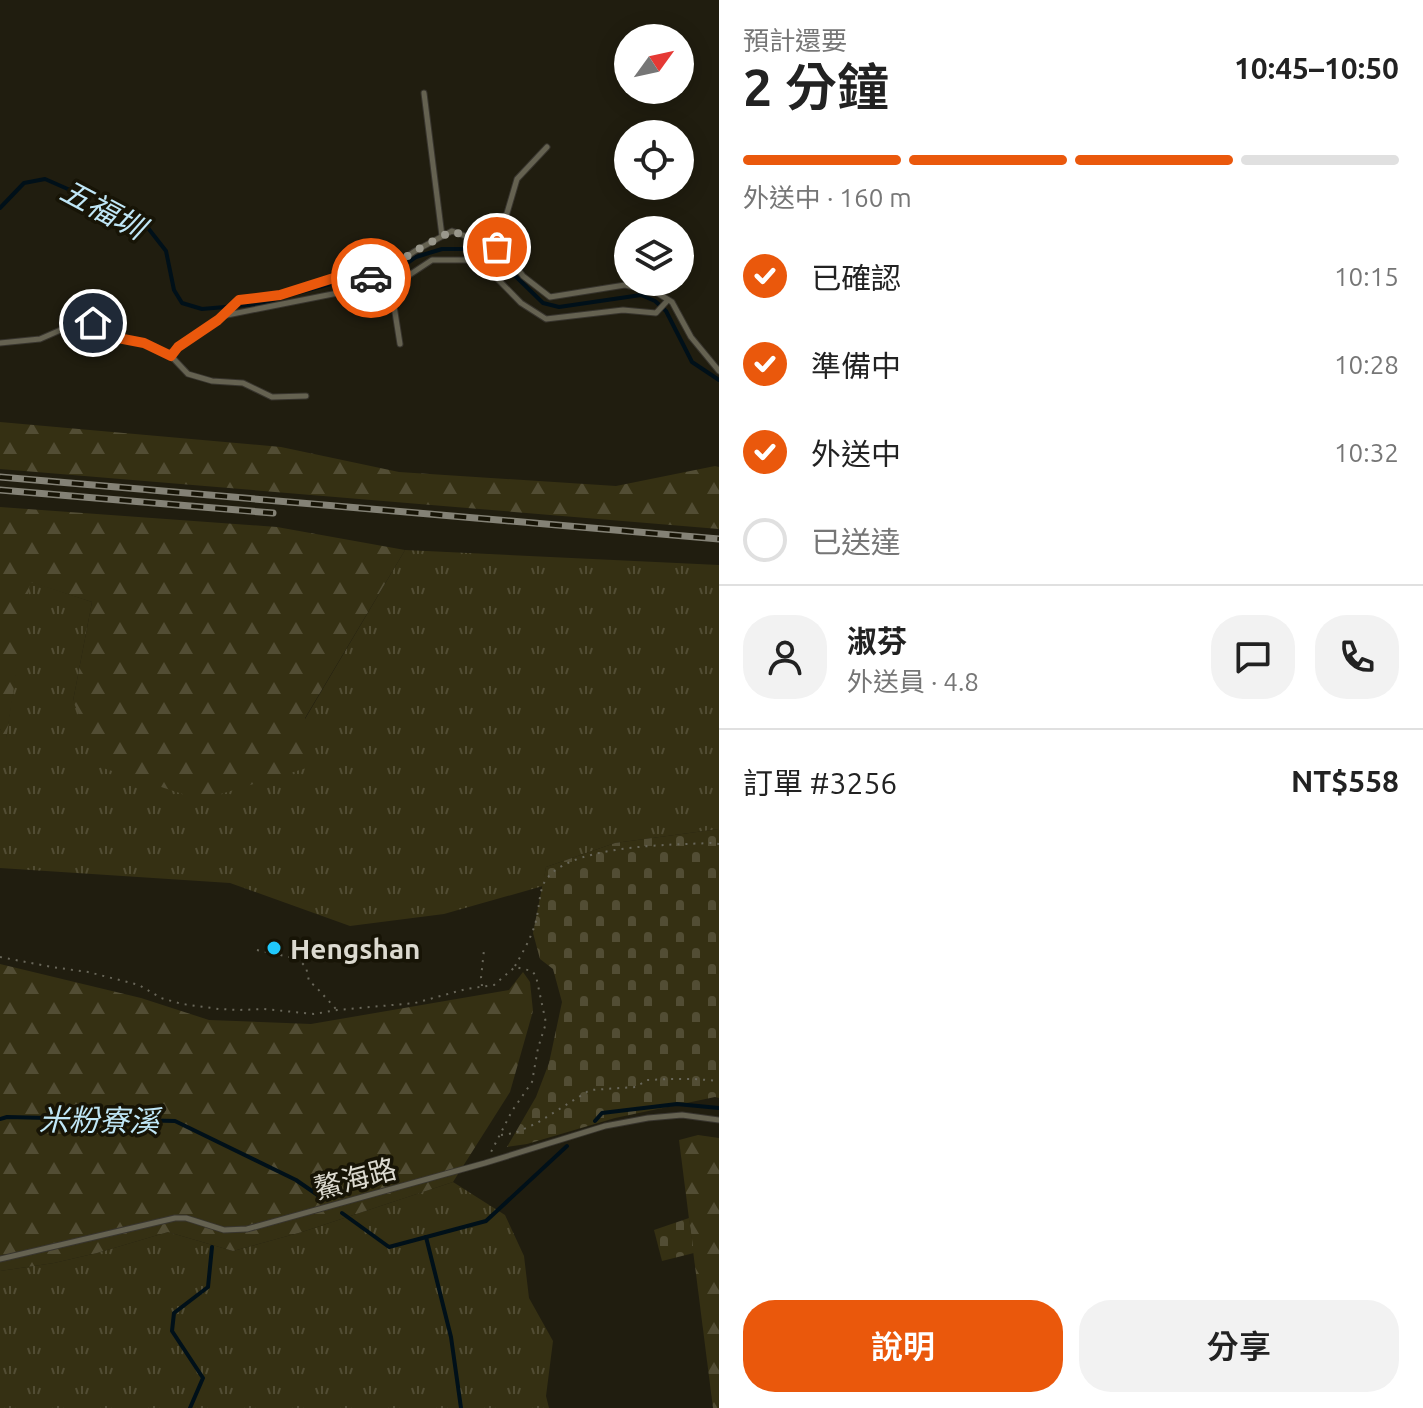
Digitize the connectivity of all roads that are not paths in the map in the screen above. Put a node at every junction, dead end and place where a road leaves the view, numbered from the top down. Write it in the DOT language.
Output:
graph roads {
  1 [pos="424,93"];
  2 [pos="547,147"];
  3 [pos="442,236"];
  4 [pos="497,247"];
  5 [pos="391,287"];
  6 [pos="668,300"];
  7 [pos="221,317"];
  8 [pos="0,343"];
  9 [pos="400,344"];
  10 [pos="171,356"];
  11 [pos="719,371"];
  12 [pos="306,396"];
  13 [pos="719,1120"];
  14 [pos="0,1259"];
  1 -- 3 [label="lane"];
  2 -- 4 [label="lane"];
  3 -- 4 [label="lane"];
  3 -- 7 [label="lane"];
  4 -- 6 [label="lane"];
  5 -- 6 [label="lane"];
  5 -- 7 [label="lane"];
  5 -- 9 [label="lane"];
  6 -- 11 [label="lane"];
  7 -- 10 [label="lane"];
  8 -- 10 [label="lane"];
  10 -- 12 [label="lane"];
  13 -- 14 [label="lane, 鰲海路"];
}
